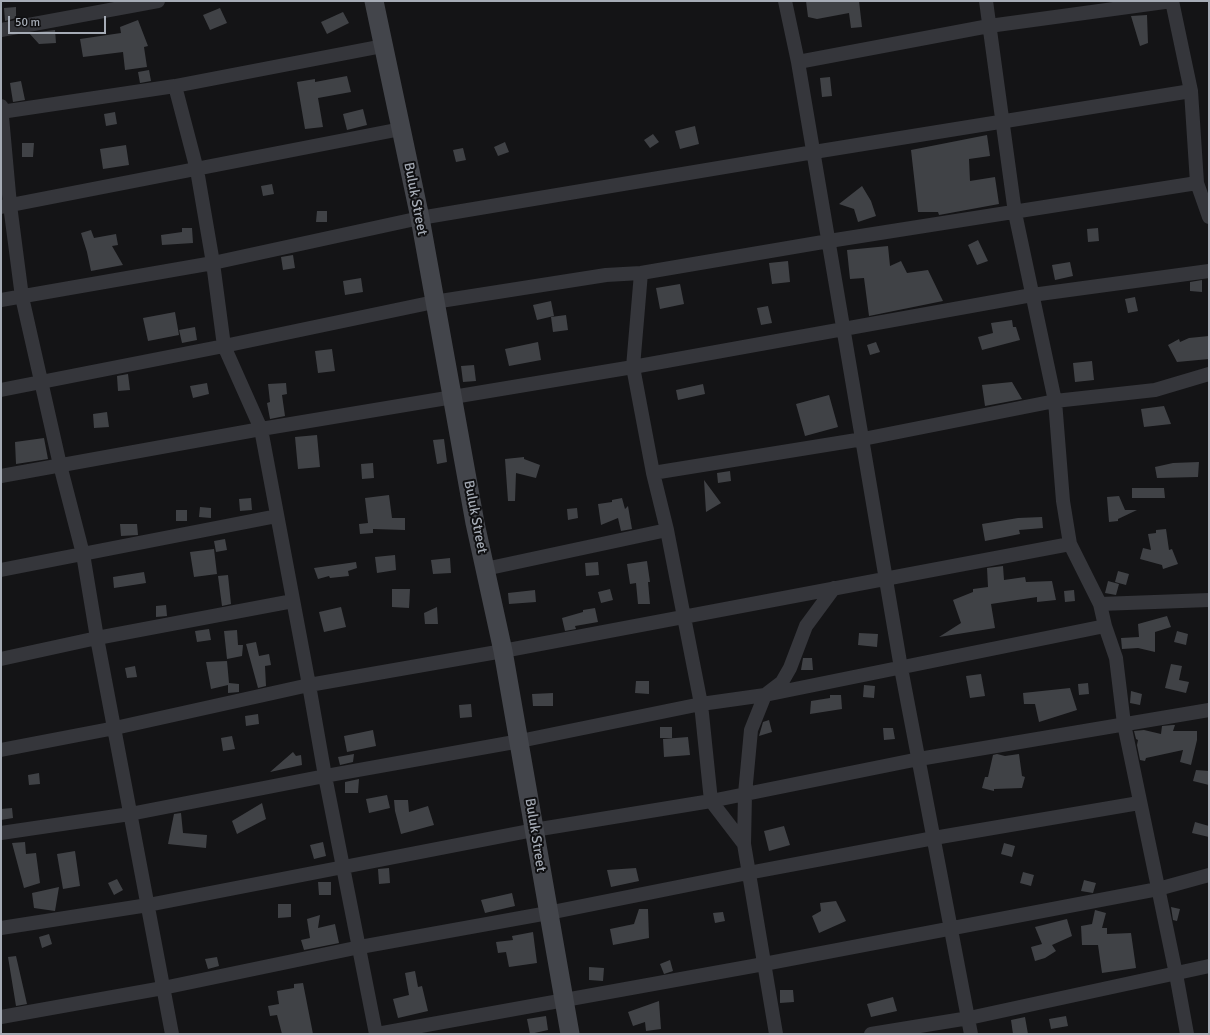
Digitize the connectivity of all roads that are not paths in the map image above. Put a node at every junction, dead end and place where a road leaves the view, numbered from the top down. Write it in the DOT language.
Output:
graph roads {
  1 [pos="158,1"];
  2 [pos="374,1"];
  3 [pos="785,1"];
  4 [pos="986,1"];
  5 [pos="1172,1"];
  6 [pos="989,26"];
  7 [pos="1,30"];
  8 [pos="383,46"];
  9 [pos="798,62"];
  10 [pos="175,86"];
  11 [pos="1191,91"];
  12 [pos="1,110"];
  13 [pos="1002,121"];
  14 [pos="401,130"];
  15 [pos="814,152"];
  16 [pos="197,170"];
  17 [pos="1197,183"];
  18 [pos="6,206"];
  19 [pos="1014,213"];
  20 [pos="1209,217"];
  21 [pos="420,218"];
  22 [pos="829,241"];
  23 [pos="213,263"];
  24 [pos="1209,271"];
  25 [pos="641,273"];
  26 [pos="1032,295"];
  27 [pos="22,297"];
  28 [pos="1,300"];
  29 [pos="434,302"];
  30 [pos="844,330"];
  31 [pos="224,346"];
  32 [pos="633,367"];
  33 [pos="1209,374"];
  34 [pos="42,381"];
  35 [pos="1,390"];
  36 [pos="452,397"];
  37 [pos="1055,401"];
  38 [pos="261,429"];
  39 [pos="863,438"];
  40 [pos="60,465"];
  41 [pos="653,473"];
  42 [pos="1,476"];
  43 [pos="278,516"];
  44 [pos="667,530"];
  45 [pos="1070,544"];
  46 [pos="83,554"];
  47 [pos="485,569"];
  48 [pos="1,570"];
  49 [pos="886,578"];
  50 [pos="834,588"];
  51 [pos="1209,600"];
  52 [pos="294,601"];
  53 [pos="1100,604"];
  54 [pos="683,617"];
  55 [pos="1105,626"];
  56 [pos="97,638"];
  57 [pos="503,651"];
  58 [pos="1,659"];
  59 [pos="901,668"];
  60 [pos="309,685"];
  61 [pos="765,695"];
  62 [pos="701,704"];
  63 [pos="1209,710"];
  64 [pos="1124,724"];
  65 [pos="115,728"];
  66 [pos="520,741"];
  67 [pos="1,750"];
  68 [pos="919,759"];
  69 [pos="325,776"];
  70 [pos="745,794"];
  71 [pos="711,801"];
  72 [pos="1139,803"];
  73 [pos="130,814"];
  74 [pos="534,830"];
  75 [pos="1,834"];
  76 [pos="934,838"];
  77 [pos="744,844"];
  78 [pos="344,866"];
  79 [pos="748,873"];
  80 [pos="1209,875"];
  81 [pos="1158,888"];
  82 [pos="148,905"];
  83 [pos="548,913"];
  84 [pos="951,927"];
  85 [pos="1,928"];
  86 [pos="360,947"];
  87 [pos="764,964"];
  88 [pos="1209,966"];
  89 [pos="1176,974"];
  90 [pos="163,988"];
  91 [pos="564,1000"];
  92 [pos="1,1017"];
  93 [pos="969,1018"];
  94 [pos="172,1034"];
  95 [pos="376,1034"];
  96 [pos="570,1034"];
  97 [pos="776,1034"];
  98 [pos="871,1034"];
  99 [pos="972,1034"];
  100 [pos="1187,1034"];
  1 -- 7 [label="street"];
  2 -- 8 [label="street, Buluk Street"];
  3 -- 9 [label="street"];
  4 -- 6 [label="street"];
  5 -- 6 [label="street"];
  5 -- 11 [label="street"];
  6 -- 9 [label="street"];
  6 -- 13 [label="street"];
  8 -- 10 [label="street"];
  8 -- 14 [label="street, Buluk Street"];
  9 -- 15 [label="street"];
  10 -- 12 [label="street"];
  10 -- 16 [label="street"];
  11 -- 13 [label="street"];
  11 -- 17 [label="street"];
  12 -- 18 [label="street"];
  13 -- 15 [label="street"];
  13 -- 19 [label="street"];
  14 -- 16 [label="street"];
  14 -- 21 [label="street, Buluk Street"];
  15 -- 21 [label="street"];
  15 -- 22 [label="street"];
  16 -- 18 [label="street"];
  16 -- 23 [label="street"];
  17 -- 19 [label="street"];
  17 -- 20 [label="street"];
  18 -- 27 [label="street"];
  19 -- 22 [label="street"];
  19 -- 26 [label="street"];
  21 -- 23 [label="street"];
  21 -- 29 [label="street, Buluk Street"];
  22 -- 25 [label="street"];
  22 -- 30 [label="street"];
  23 -- 27 [label="street"];
  23 -- 31 [label="street"];
  24 -- 26 [label="street"];
  25 -- 29 [label="street"];
  25 -- 32 [label="street"];
  26 -- 30 [label="street"];
  26 -- 37 [label="street"];
  27 -- 28 [label="street"];
  27 -- 34 [label="street"];
  29 -- 31 [label="street"];
  29 -- 36 [label="street, Buluk Street"];
  30 -- 32 [label="street"];
  30 -- 39 [label="street"];
  31 -- 34 [label="street"];
  31 -- 38 [label="street"];
  32 -- 36 [label="street"];
  32 -- 41 [label="street"];
  33 -- 37 [label="street"];
  34 -- 35 [label="street"];
  34 -- 40 [label="street"];
  36 -- 38 [label="street"];
  36 -- 47 [label="street, Buluk Street"];
  37 -- 39 [label="street"];
  37 -- 45 [label="street"];
  38 -- 40 [label="street"];
  38 -- 43 [label="street"];
  39 -- 41 [label="street"];
  39 -- 49 [label="street"];
  40 -- 42 [label="street"];
  40 -- 46 [label="street"];
  41 -- 44 [label="street"];
  43 -- 46 [label="street"];
  43 -- 52 [label="street"];
  44 -- 47 [label="street"];
  44 -- 54 [label="street"];
  45 -- 49 [label="street"];
  45 -- 53 [label="street"];
  46 -- 48 [label="street"];
  46 -- 56 [label="street"];
  47 -- 57 [label="street, Buluk Street"];
  49 -- 50 [label="street"];
  49 -- 59 [label="street"];
  50 -- 54 [label="street"];
  50 -- 61 [label="street"];
  51 -- 53 [label="street"];
  52 -- 56 [label="street"];
  52 -- 60 [label="street"];
  53 -- 55 [label="street"];
  54 -- 57 [label="street"];
  54 -- 62 [label="street"];
  55 -- 59 [label="street"];
  55 -- 64 [label="street"];
  56 -- 58 [label="street"];
  56 -- 65 [label="street"];
  57 -- 60 [label="street"];
  57 -- 66 [label="street, Buluk Street"];
  59 -- 61 [label="street"];
  59 -- 68 [label="street"];
  60 -- 65 [label="street"];
  60 -- 69 [label="street"];
  61 -- 62 [label="street"];
  61 -- 70 [label="street"];
  62 -- 66 [label="street"];
  62 -- 71 [label="street"];
  63 -- 64 [label="street"];
  64 -- 68 [label="street"];
  64 -- 72 [label="street"];
  65 -- 67 [label="street"];
  65 -- 73 [label="street"];
  66 -- 69 [label="street"];
  66 -- 74 [label="street, Buluk Street"];
  68 -- 70 [label="street"];
  68 -- 76 [label="street"];
  69 -- 73 [label="street"];
  69 -- 78 [label="street"];
  70 -- 71 [label="street"];
  70 -- 77 [label="street"];
  71 -- 74 [label="street"];
  71 -- 77 [label="street"];
  72 -- 76 [label="street"];
  72 -- 81 [label="street"];
  73 -- 75 [label="street"];
  73 -- 82 [label="street"];
  74 -- 78 [label="street"];
  74 -- 83 [label="street, Buluk Street"];
  76 -- 79 [label="street"];
  76 -- 84 [label="street"];
  77 -- 79 [label="street"];
  78 -- 82 [label="street"];
  78 -- 86 [label="street"];
  79 -- 83 [label="street"];
  79 -- 87 [label="street"];
  80 -- 81 [label="street"];
  81 -- 84 [label="street"];
  81 -- 89 [label="street"];
  82 -- 85 [label="street"];
  82 -- 90 [label="street"];
  83 -- 86 [label="street"];
  83 -- 91 [label="street, Buluk Street"];
  84 -- 87 [label="street"];
  84 -- 93 [label="street"];
  86 -- 90 [label="street"];
  86 -- 95 [label="street"];
  87 -- 91 [label="street"];
  87 -- 97 [label="street"];
  88 -- 89 [label="street"];
  89 -- 93 [label="street"];
  89 -- 100 [label="street"];
  90 -- 92 [label="street"];
  90 -- 94 [label="street"];
  91 -- 95 [label="street"];
  91 -- 96 [label="street, Buluk Street"];
  93 -- 98 [label="street"];
  93 -- 99 [label="street"];
}
